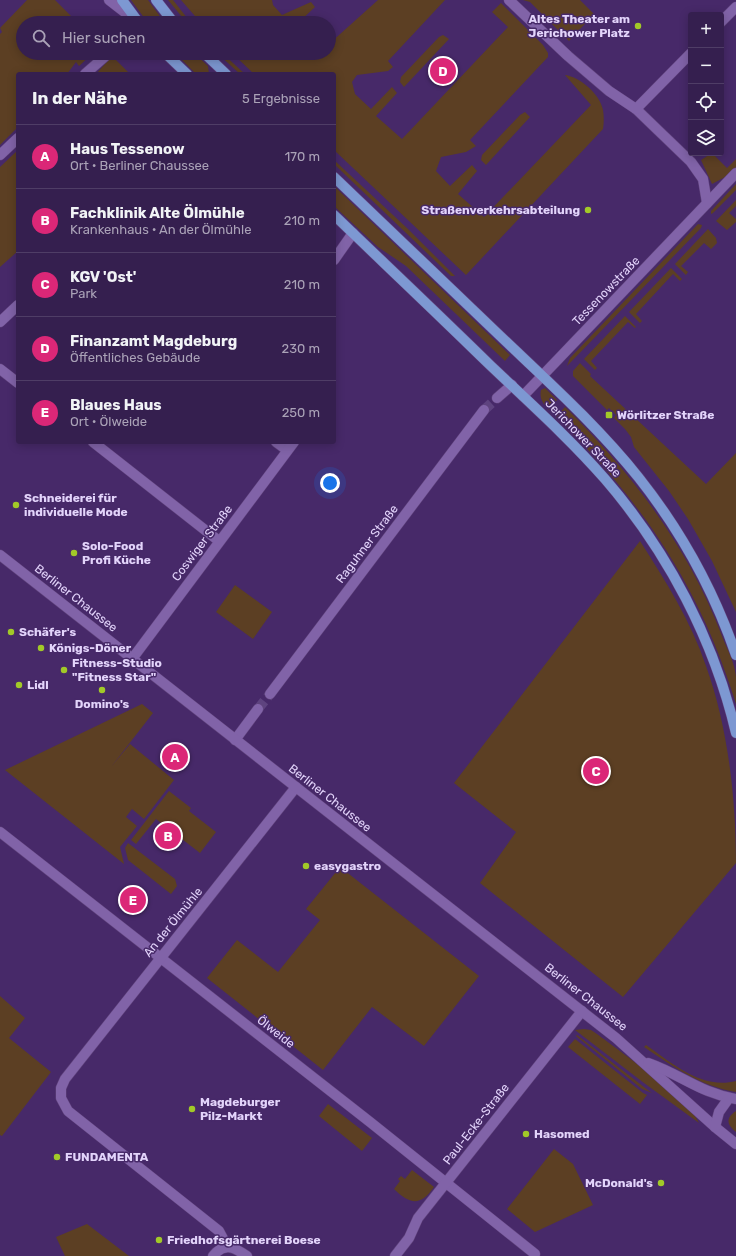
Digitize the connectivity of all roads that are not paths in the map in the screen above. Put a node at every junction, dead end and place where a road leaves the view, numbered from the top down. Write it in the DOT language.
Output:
graph roads {
  1 [pos="110,0"];
  2 [pos="122,0"];
  3 [pos="156,0"];
  4 [pos="509,0"];
  5 [pos="736,7"];
  6 [pos="129,16"];
  7 [pos="133,16"];
  8 [pos="169,16"];
  9 [pos="724,19"];
  10 [pos="688,56"];
  11 [pos="101,60"];
  12 [pos="172,60"];
  13 [pos="211,60"];
  14 [pos="87,72"];
  15 [pos="185,72"];
  16 [pos="224,72"];
  17 [pos="636,109"];
  18 [pos="16,140"];
  19 [pos="0,155"];
  20 [pos="736,173"];
  21 [pos="336,179"];
  22 [pos="707,203"];
  23 [pos="336,217"];
  24 [pos="353,234"];
  25 [pos="336,257"];
  26 [pos="16,307"];
  27 [pos="0,322"];
  28 [pos="0,369"];
  29 [pos="542,376"];
  30 [pos="16,381"];
  31 [pos="512,385"];
  32 [pos="523,396"];
  33 [pos="497,398"];
  34 [pos="484,410"];
  35 [pos="96,444"];
  36 [pos="279,444"];
  37 [pos="292,444"];
  38 [pos="287,450"];
  39 [pos="219,541"];
  40 [pos="0,555"];
  41 [pos="736,655"];
  42 [pos="132,659"];
  43 [pos="270,694"];
  44 [pos="258,709"];
  45 [pos="736,733"];
  46 [pos="235,740"];
  47 [pos="296,787"];
  48 [pos="0,832"];
  49 [pos="161,958"];
  50 [pos="582,1011"];
  51 [pos="644,1062"];
  52 [pos="733,1098"];
  53 [pos="715,1127"];
  54 [pos="736,1144"];
  55 [pos="446,1183"];
  56 [pos="227,1246"];
  57 [pos="535,1254"];
  58 [pos="213,1256"];
  59 [pos="247,1256"];
  60 [pos="395,1256"];
  1 -- 6 [label="street"];
  2 -- 7 [label="main road"];
  3 -- 8 [label="main road"];
  4 -- 17 [label="street"];
  5 -- 9 [label="street"];
  10 -- 17 [label="street"];
  11 -- 14 [label="street"];
  12 -- 15 [label="main road"];
  13 -- 16 [label="main road"];
  17 -- 22 [label="street"];
  18 -- 19 [label="street"];
  20 -- 22 [label="street, Tessenowstraße"];
  21 -- 29 [label="main road, Jerichower Straße"];
  22 -- 29 [label="street, Tessenowstraße"];
  23 -- 24 [label="main road, Jerichower Straße"];
  24 -- 25 [label="street"];
  24 -- 31 [label="main road, Jerichower Straße"];
  26 -- 27 [label="street"];
  28 -- 30 [label="street"];
  29 -- 32 [label="street, Tessenowstraße"];
  29 -- 41 [label="main road, Jerichower Straße"];
  31 -- 32 [label="main road, Jerichower Straße"];
  31 -- 33 [label="street"];
  32 -- 45 [label="main road, Jerichower Straße"];
  34 -- 43 [label="street, Raguhner Straße"];
  35 -- 39 [label="street"];
  36 -- 38 [label="street"];
  37 -- 38 [label="street, Coswiger Straße"];
  38 -- 39 [label="street, Coswiger Straße"];
  39 -- 42 [label="street, Coswiger Straße"];
  40 -- 42 [label="street, Berliner Chaussee"];
  42 -- 46 [label="street, Berliner Chaussee"];
  44 -- 46 [label="street"];
  46 -- 47 [label="street, Berliner Chaussee"];
  47 -- 49 [label="street, An der Ölmühle"];
  47 -- 50 [label="street, Berliner Chaussee"];
  48 -- 49 [label="street, Ölweide"];
  49 -- 55 [label="street, Ölweide"];
  49 -- 56 [label="street, An der Ölmühle"];
  50 -- 51 [label="street, Berliner Chaussee"];
  50 -- 55 [label="street, Paul-Ecke-Straße"];
  51 -- 52 [label="street, Berliner Chaussee"];
  51 -- 53 [label="street, Berliner Chaussee"];
  52 -- 53 [label="street, Berliner Chaussee"];
  53 -- 54 [label="street, Berliner Chaussee"];
  55 -- 57 [label="street, Ölweide"];
  55 -- 60 [label="street, Paul-Ecke-Straße"];
  56 -- 58 [label="street"];
  56 -- 59 [label="street"];
}
